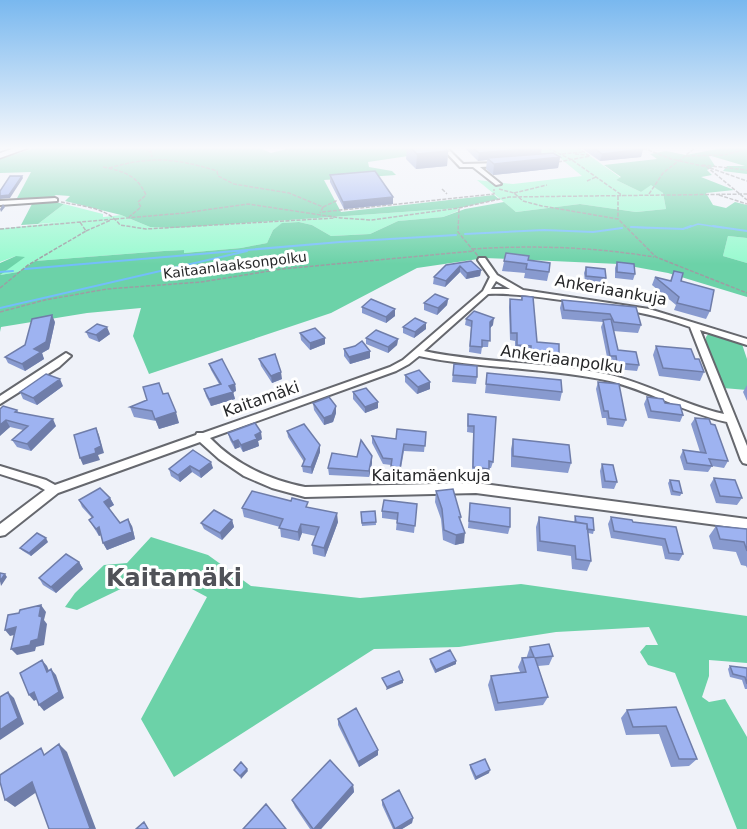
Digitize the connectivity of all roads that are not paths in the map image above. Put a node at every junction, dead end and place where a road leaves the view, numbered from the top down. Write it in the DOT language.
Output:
graph roads {
  1 [pos="55,200"];
  2 [pos="0,203"];
  3 [pos="482,260"];
  4 [pos="494,277"];
  5 [pos="486,292"];
  6 [pos="520,292"];
  7 [pos="694,325"];
  8 [pos="747,342"];
  9 [pos="419,353"];
  10 [pos="66,356"];
  11 [pos="0,401"];
  12 [pos="731,418"];
  13 [pos="201,436"];
  14 [pos="747,460"];
  15 [pos="0,470"];
  16 [pos="54,490"];
  17 [pos="747,524"];
  18 [pos="0,531"];
  1 -- 2 [label="street"];
  3 -- 4 [label="street"];
  4 -- 5 [label="street, Kaitamäki"];
  4 -- 6 [label="street, Ankeriaankuja"];
  5 -- 6 [label="street, Ankeriaankuja"];
  5 -- 9 [label="street, Kaitamäki"];
  6 -- 7 [label="street, Ankeriaankuja"];
  7 -- 8 [label="street, Ankeriaankuja"];
  7 -- 12 [label="street"];
  9 -- 12 [label="street, Ankeriaanpolku"];
  9 -- 13 [label="street, Kaitamäki"];
  10 -- 11 [label="street"];
  12 -- 14 [label="street"];
  13 -- 16 [label="street, Kaitamäki"];
  13 -- 17 [label="street, Kaitamäenkuja"];
  15 -- 16 [label="street"];
  16 -- 18 [label="street, Kaitamäki"];
}
